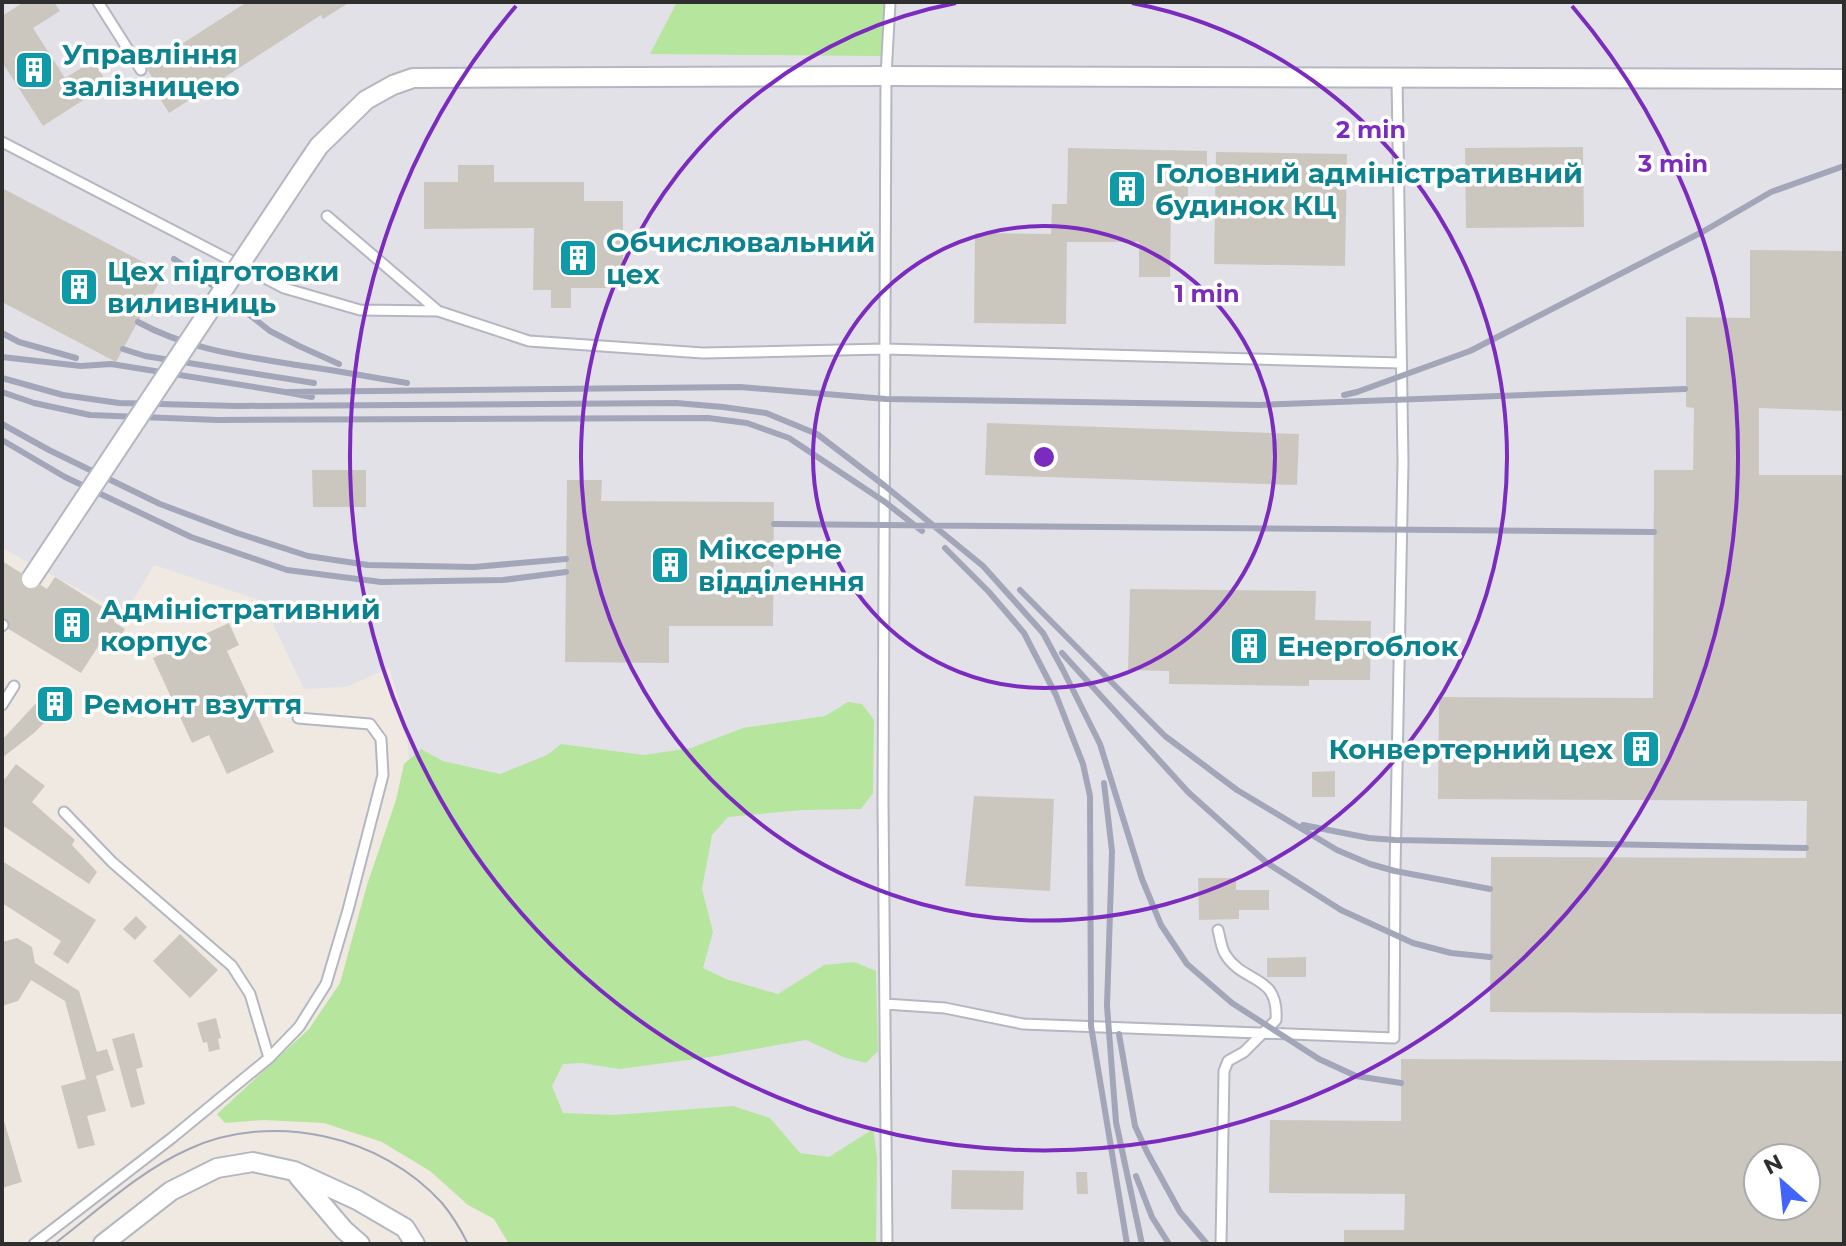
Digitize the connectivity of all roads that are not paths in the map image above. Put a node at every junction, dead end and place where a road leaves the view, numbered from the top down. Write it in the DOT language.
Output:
graph roads {
  1 [pos="98,2"];
  2 [pos="890,2"];
  3 [pos="141,70"];
  4 [pos="886,76"];
  5 [pos="1397,78"];
  6 [pos="1844,79"];
  7 [pos="2,142"];
  8 [pos="327,216"];
  9 [pos="438,311"];
  10 [pos="885,349"];
  11 [pos="1401,363"];
  12 [pos="31,579"];
  13 [pos="14,686"];
  14 [pos="2,705"];
  15 [pos="298,718"];
  16 [pos="64,812"];
  17 [pos="1218,930"];
  18 [pos="885,1004"];
  19 [pos="1263,1033"];
  20 [pos="269,1058"];
  21 [pos="294,1171"];
  22 [pos="34,1244"];
  23 [pos="103,1244"];
  24 [pos="360,1244"];
  25 [pos="415,1244"];
  26 [pos="887,1244"];
  27 [pos="1221,1244"];
  1 -- 3 [label="lane"];
  2 -- 4 [label="lane"];
  4 -- 5 [label="street"];
  4 -- 10 [label="lane"];
  4 -- 12 [label="street, bridge"];
  5 -- 6 [label="street"];
  5 -- 11 [label="lane"];
  7 -- 9 [label="lane"];
  8 -- 9 [label="lane"];
  9 -- 10 [label="lane"];
  10 -- 11 [label="lane"];
  10 -- 18 [label="lane"];
  11 -- 19 [label="lane"];
  13 -- 14 [label="lane"];
  15 -- 20 [label="lane"];
  16 -- 20 [label="lane"];
  17 -- 19 [label="lane"];
  18 -- 19 [label="lane"];
  18 -- 26 [label="lane"];
  19 -- 27 [label="lane"];
  20 -- 22 [label="lane"];
  21 -- 23 [label="street"];
  21 -- 24 [label="street"];
  21 -- 25 [label="street"];
}
